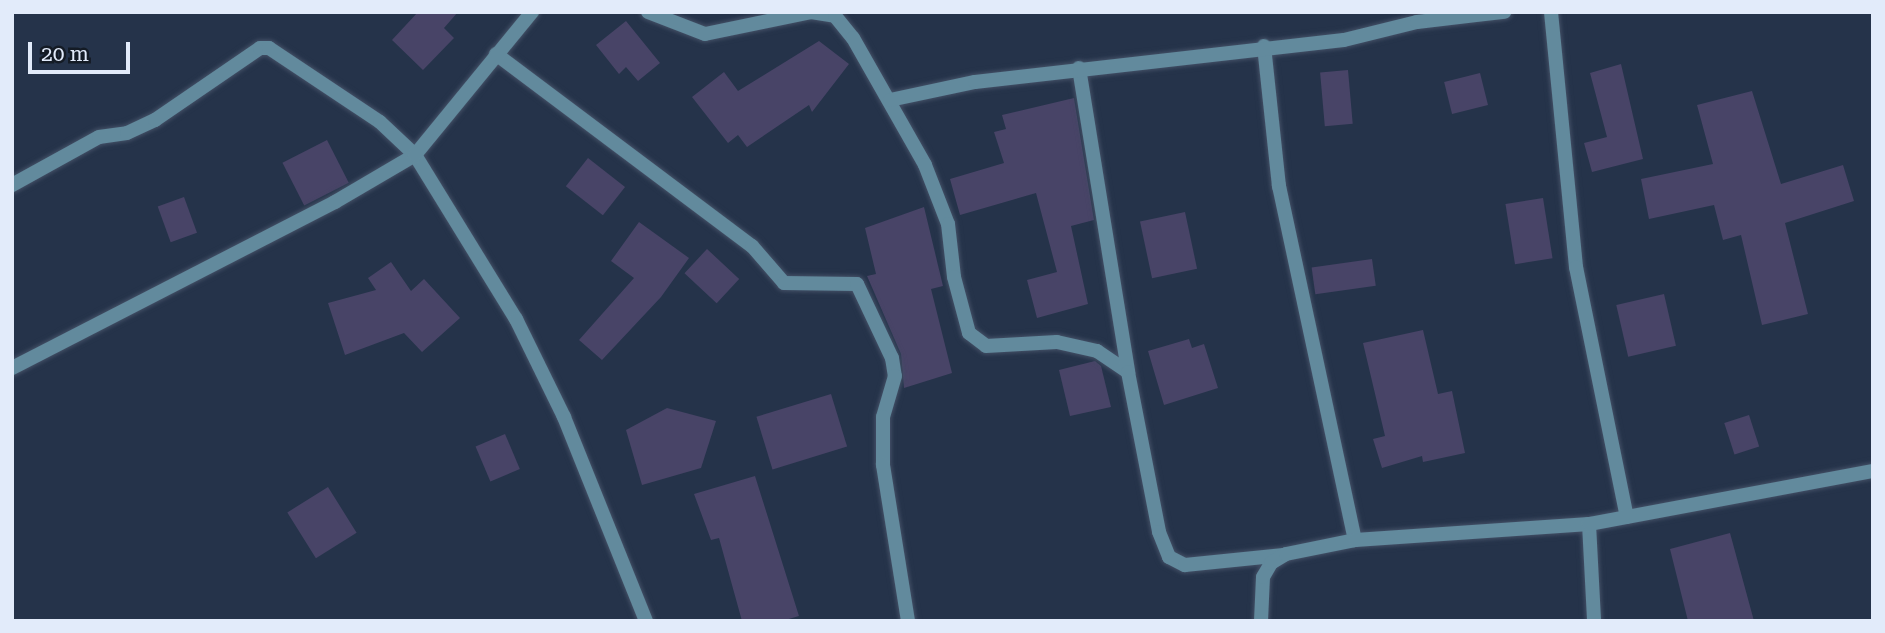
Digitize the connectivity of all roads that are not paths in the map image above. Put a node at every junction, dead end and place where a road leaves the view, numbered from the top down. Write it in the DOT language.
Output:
graph roads {
  1 [pos="532,12"];
  2 [pos="648,12"];
  3 [pos="1504,12"];
  4 [pos="1550,12"];
  5 [pos="1415,17"];
  6 [pos="1264,46"];
  7 [pos="496,54"];
  8 [pos="1079,68"];
  9 [pos="890,100"];
  10 [pos="415,155"];
  11 [pos="12,185"];
  12 [pos="12,368"];
  13 [pos="1128,372"];
  14 [pos="1873,471"];
  15 [pos="1627,517"];
  16 [pos="1589,524"];
  17 [pos="1355,540"];
  18 [pos="1286,554"];
  19 [pos="646,621"];
  20 [pos="908,621"];
  21 [pos="1261,621"];
  22 [pos="1594,621"];
  1 -- 7 [label="street"];
  2 -- 9 [label="street"];
  3 -- 5 [label="street"];
  4 -- 15 [label="street"];
  5 -- 6 [label="street"];
  6 -- 8 [label="street"];
  6 -- 17 [label="street"];
  7 -- 10 [label="street"];
  7 -- 20 [label="street"];
  8 -- 9 [label="street"];
  8 -- 13 [label="street"];
  9 -- 13 [label="street"];
  10 -- 11 [label="street"];
  10 -- 12 [label="street"];
  10 -- 19 [label="street"];
  13 -- 18 [label="street"];
  14 -- 15 [label="street"];
  15 -- 16 [label="street"];
  16 -- 17 [label="street"];
  16 -- 22 [label="street"];
  17 -- 18 [label="street"];
  18 -- 21 [label="street"];
}
